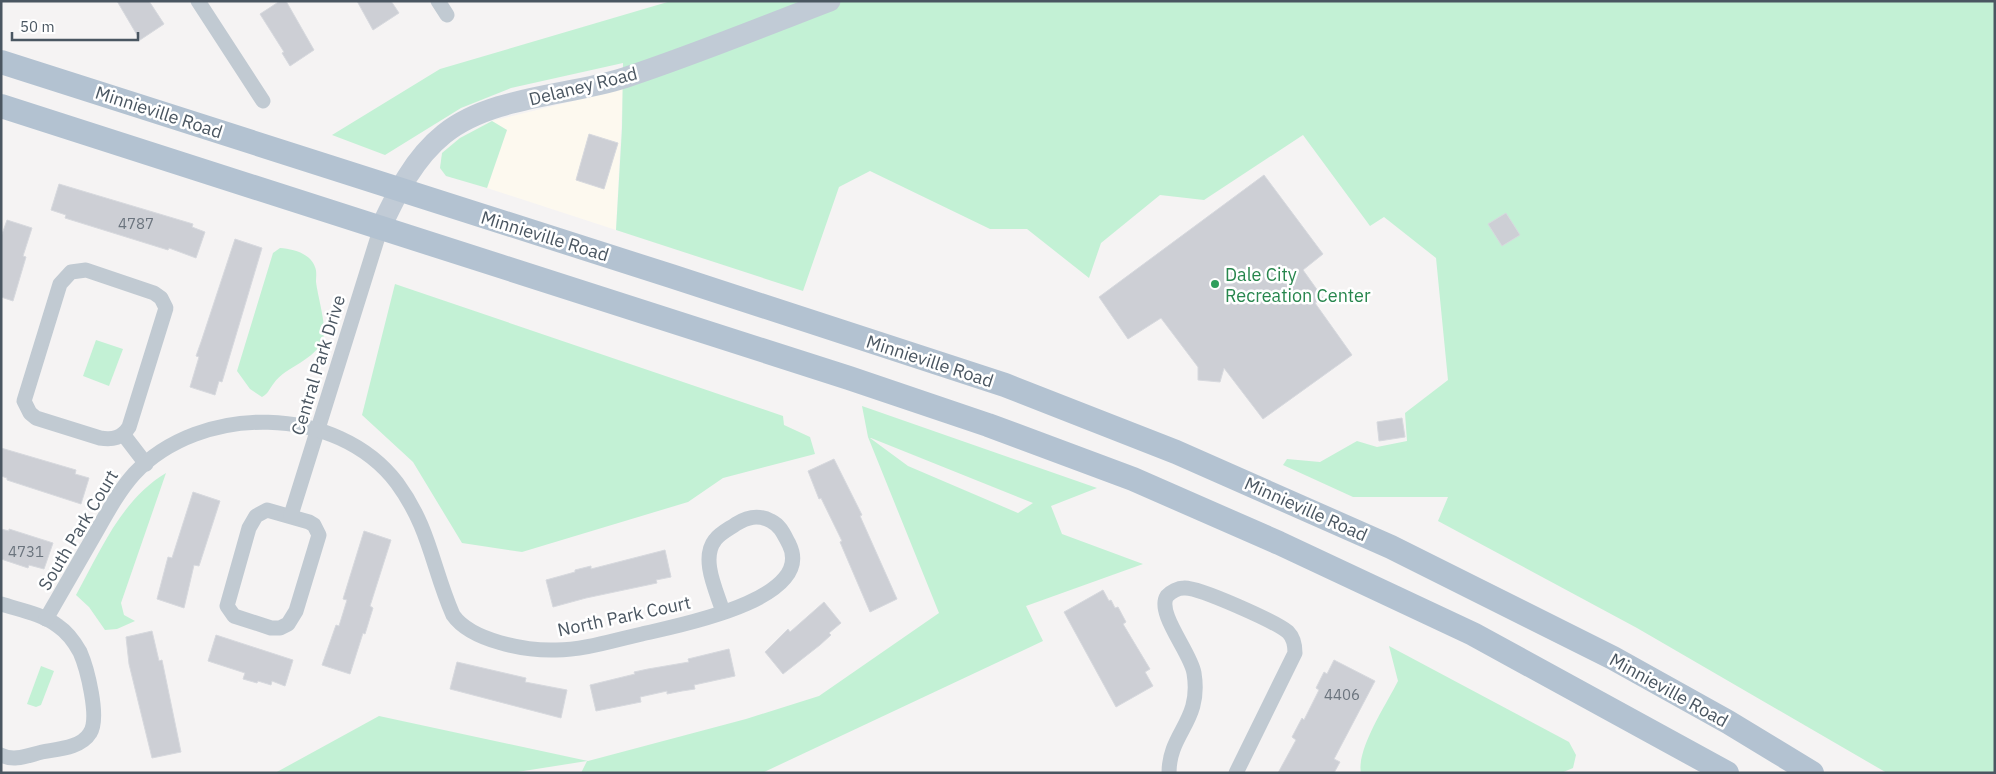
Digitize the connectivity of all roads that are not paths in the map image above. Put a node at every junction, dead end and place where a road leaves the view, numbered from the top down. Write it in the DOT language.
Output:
graph roads {
  1 [pos="198,1"];
  2 [pos="438,1"];
  3 [pos="830,1"];
  4 [pos="447,15"];
  5 [pos="1,62"];
  6 [pos="263,101"];
  7 [pos="1,106"];
  8 [pos="399,189"];
  9 [pos="380,227"];
  10 [pos="317,430"];
  11 [pos="123,434"];
  12 [pos="146,464"];
  13 [pos="291,515"];
  14 [pos="1,604"];
  15 [pos="723,612"];
  16 [pos="46,619"];
  17 [pos="1,755"];
  18 [pos="1169,773"];
  19 [pos="1236,773"];
  20 [pos="1727,773"];
  21 [pos="1812,773"];
  1 -- 6 [label="street"];
  2 -- 4 [label="street"];
  3 -- 8 [label="street, Delaney Road"];
  5 -- 8 [label="main road, Minnieville Road"];
  7 -- 9 [label="main road"];
  8 -- 9 [label="street, Delaney Road"];
  8 -- 21 [label="main road, Minnieville Road"];
  9 -- 10 [label="street, Central Park Drive"];
  9 -- 20 [label="main road"];
  10 -- 12 [label="street, South Park Court"];
  10 -- 13 [label="street, Central Park Drive"];
  10 -- 15 [label="street, North Park Court"];
  11 -- 11 [label="street"];
  11 -- 12 [label="street"];
  12 -- 16 [label="street, South Park Court"];
  13 -- 13 [label="street"];
  14 -- 16 [label="street, South Park Court"];
  15 -- 15 [label="street, North Park Court"];
  16 -- 17 [label="street, South Park Court"];
  18 -- 19 [label="street"];
}
